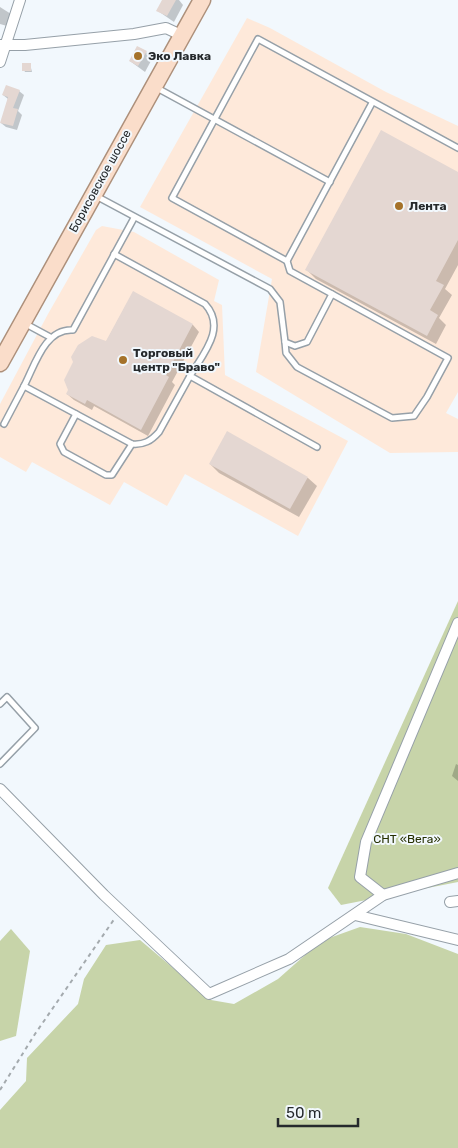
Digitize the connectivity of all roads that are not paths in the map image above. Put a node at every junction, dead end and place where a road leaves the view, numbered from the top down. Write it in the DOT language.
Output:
graph roads {
  1 [pos="20,0"];
  2 [pos="202,0"];
  3 [pos="181,35"];
  4 [pos="3,45"];
  5 [pos="0,62"];
  6 [pos="153,86"];
  7 [pos="372,103"];
  8 [pos="214,119"];
  9 [pos="458,148"];
  10 [pos="330,182"];
  11 [pos="93,194"];
  12 [pos="134,218"];
  13 [pos="114,254"];
  14 [pos="287,262"];
  15 [pos="332,294"];
  16 [pos="23,322"];
  17 [pos="50,337"];
  18 [pos="285,342"];
  19 [pos="0,363"];
  20 [pos="190,376"];
  21 [pos="24,386"];
  22 [pos="76,414"];
  23 [pos="4,424"];
  24 [pos="132,444"];
  25 [pos="317,447"];
  26 [pos="458,624"];
  27 [pos="0,704"];
  28 [pos="0,764"];
  29 [pos="0,789"];
  30 [pos="458,873"];
  31 [pos="383,894"];
  32 [pos="355,915"];
  33 [pos="458,940"];
  1 -- 4 [label="street"];
  2 -- 3 [label="main road, Борисовское шоссе"];
  3 -- 4 [label="street"];
  3 -- 6 [label="main road, Борисовское шоссе"];
  4 -- 5 [label="street"];
  6 -- 8 [label="lane"];
  6 -- 11 [label="main road, Борисовское шоссе"];
  7 -- 8 [label="lane"];
  7 -- 9 [label="lane"];
  7 -- 10 [label="lane"];
  8 -- 10 [label="lane"];
  8 -- 14 [label="lane"];
  10 -- 14 [label="lane"];
  11 -- 12 [label="lane"];
  11 -- 16 [label="main road, Борисовское шоссе"];
  12 -- 13 [label="lane"];
  12 -- 18 [label="lane"];
  13 -- 17 [label="lane"];
  13 -- 20 [label="lane"];
  14 -- 15 [label="lane"];
  15 -- 18 [label="lane"];
  15 -- 18 [label="lane"];
  16 -- 17 [label="lane"];
  16 -- 19 [label="main road, Борисовское шоссе"];
  17 -- 21 [label="lane"];
  20 -- 24 [label="lane"];
  20 -- 25 [label="lane"];
  21 -- 22 [label="lane"];
  21 -- 23 [label="lane"];
  22 -- 24 [label="lane"];
  22 -- 24 [label="lane"];
  26 -- 31 [label="street"];
  27 -- 28 [label="lane"];
  29 -- 32 [label="street"];
  30 -- 31 [label="street"];
  31 -- 32 [label="street"];
  32 -- 33 [label="street"];
}
